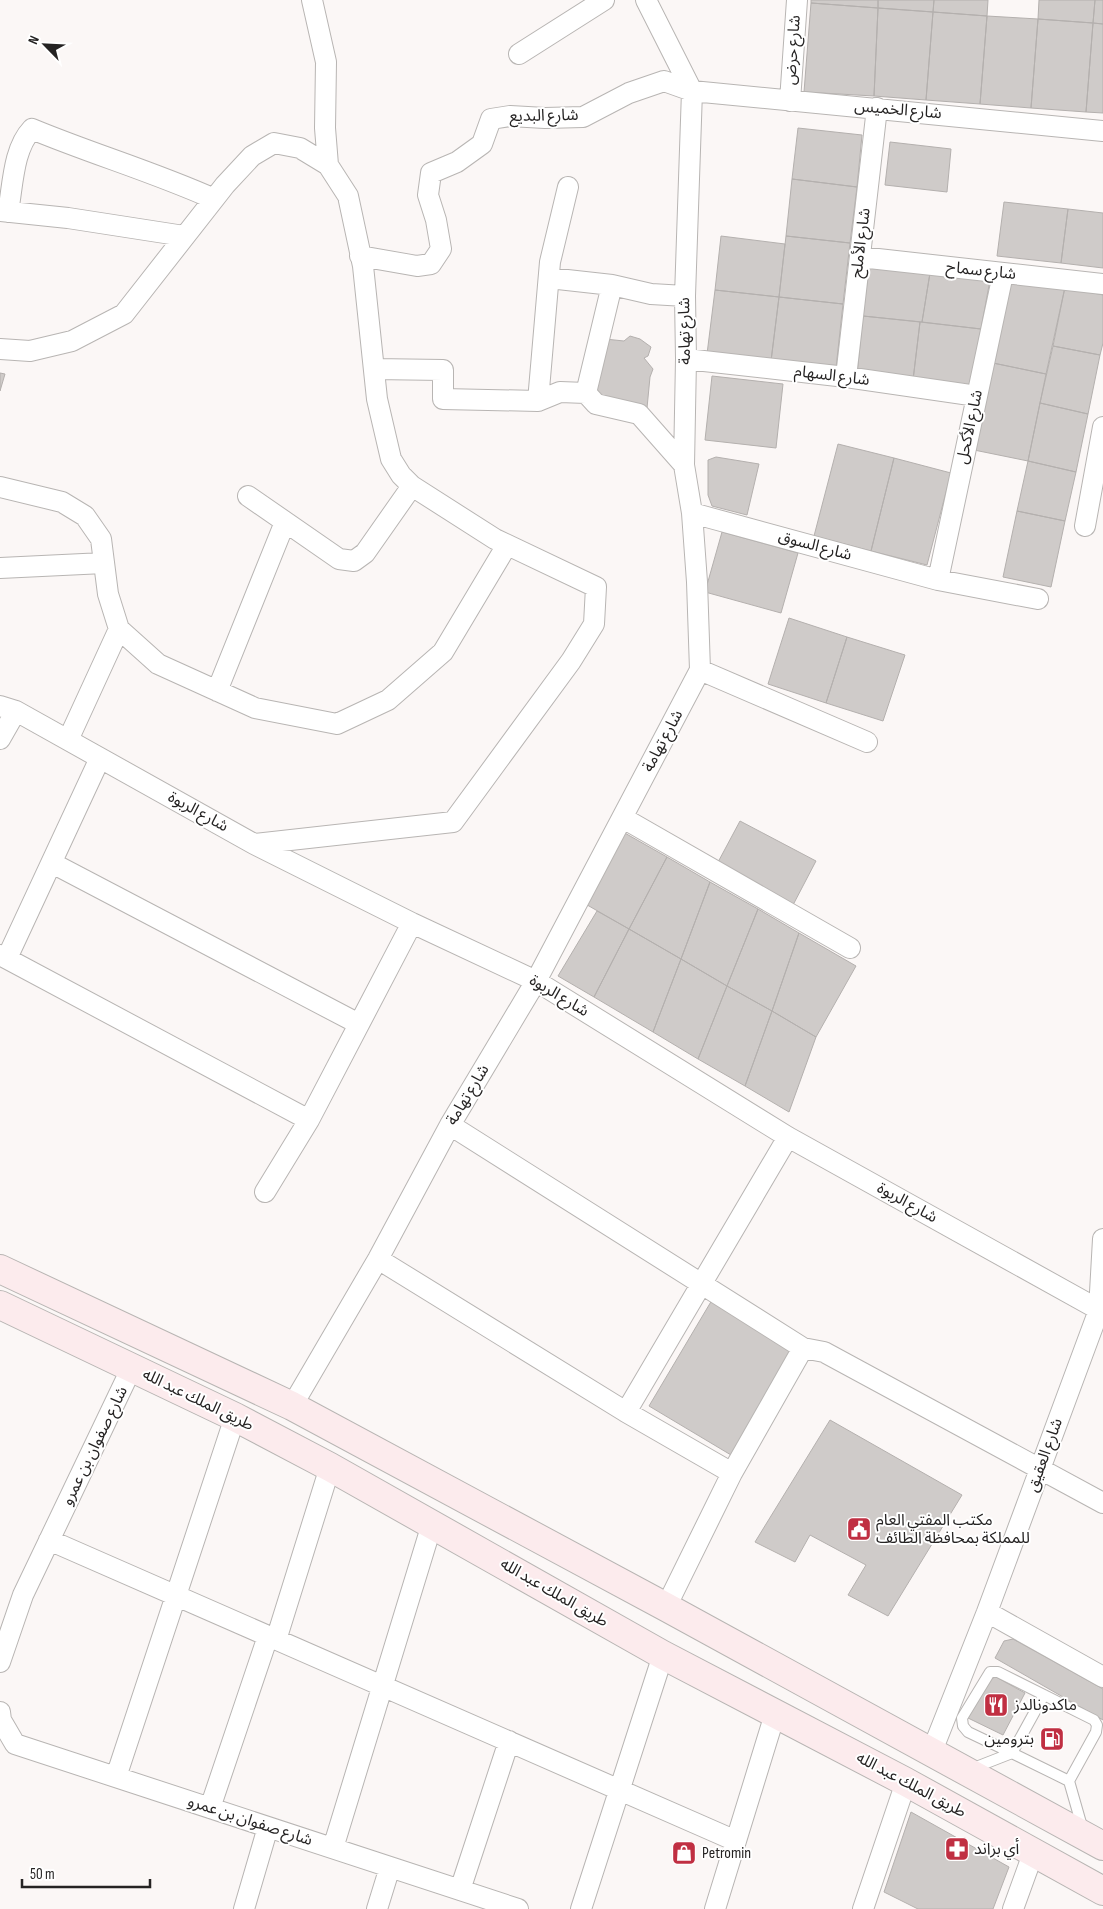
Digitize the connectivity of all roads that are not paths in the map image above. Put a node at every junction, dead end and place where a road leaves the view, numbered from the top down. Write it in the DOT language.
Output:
graph roads {
  1 [pos="312,0"];
  2 [pos="604,0"];
  3 [pos="646,0"];
  4 [pos="797,0"];
  5 [pos="519,54"];
  6 [pos="692,91"];
  7 [pos="790,101"];
  8 [pos="877,108"];
  9 [pos="1103,131"];
  10 [pos="328,165"];
  11 [pos="568,188"];
  12 [pos="214,199"];
  13 [pos="4,211"];
  14 [pos="184,236"];
  15 [pos="360,256"];
  16 [pos="860,257"];
  17 [pos="1003,274"];
  18 [pos="548,278"];
  19 [pos="1103,284"];
  20 [pos="612,285"];
  21 [pos="685,296"];
  22 [pos="0,349"];
  23 [pos="686,359"];
  24 [pos="374,369"];
  25 [pos="846,377"];
  26 [pos="586,393"];
  27 [pos="977,396"];
  28 [pos="538,401"];
  29 [pos="1103,427"];
  30 [pos="684,465"];
  31 [pos="412,486"];
  32 [pos="0,487"];
  33 [pos="248,496"];
  34 [pos="692,513"];
  35 [pos="285,522"];
  36 [pos="1085,526"];
  37 [pos="507,545"];
  38 [pos="104,563"];
  39 [pos="0,568"];
  40 [pos="938,580"];
  41 [pos="1038,599"];
  42 [pos="119,629"];
  43 [pos="700,670"];
  44 [pos="217,691"];
  45 [pos="8,709"];
  46 [pos="0,739"];
  47 [pos="68,740"];
  48 [pos="867,742"];
  49 [pos="100,758"];
  50 [pos="623,818"];
  51 [pos="254,844"];
  52 [pos="52,863"];
  53 [pos="412,924"];
  54 [pos="850,948"];
  55 [pos="4,956"];
  56 [pos="536,981"];
  57 [pos="358,1024"];
  58 [pos="309,1120"];
  59 [pos="450,1125"];
  60 [pos="788,1137"];
  61 [pos="265,1192"];
  62 [pos="1103,1239"];
  63 [pos="378,1259"];
  64 [pos="0,1269"];
  65 [pos="700,1285"];
  66 [pos="0,1306"];
  67 [pos="1101,1311"];
  68 [pos="803,1348"];
  69 [pos="132,1367"];
  70 [pos="292,1406"];
  71 [pos="626,1412"];
  72 [pos="235,1417"];
  73 [pos="330,1466"];
  74 [pos="1040,1469"];
  75 [pos="732,1473"];
  76 [pos="1103,1503"];
  77 [pos="432,1524"];
  78 [pos="49,1540"];
  79 [pos="177,1596"];
  80 [pos="666,1607"];
  81 [pos="987,1612"];
  82 [pos="272,1638"];
  83 [pos="663,1655"];
  84 [pos="0,1662"];
  85 [pos="1103,1677"];
  86 [pos="382,1686"];
  87 [pos="1044,1694"];
  88 [pos="0,1712"];
  89 [pos="776,1714"];
  90 [pos="509,1742"];
  91 [pos="932,1751"];
  92 [pos="1012,1753"];
  93 [pos="967,1770"];
  94 [pos="116,1776"];
  95 [pos="1069,1781"];
  96 [pos="906,1782"];
  97 [pos="619,1790"];
  98 [pos="210,1808"];
  99 [pos="268,1827"];
  100 [pos="736,1841"];
  101 [pos="1094,1841"];
  102 [pos="333,1848"];
  103 [pos="1034,1851"];
  104 [pos="390,1867"];
  105 [pos="460,1890"];
  106 [pos="1103,1891"];
  107 [pos="482,1904"];
  108 [pos="244,1909"];
  109 [pos="377,1909"];
  110 [pos="518,1909"];
  111 [pos="580,1909"];
  112 [pos="715,1909"];
  113 [pos="863,1909"];
  114 [pos="1013,1909"];
  1 -- 10 [label="street"];
  2 -- 5 [label="street"];
  3 -- 6 [label="street, شارع تهامة"];
  4 -- 7 [label="street, شارع حرض"];
  6 -- 7 [label="street, شارع الخميس"];
  6 -- 15 [label="street, شارع البديع"];
  6 -- 21 [label="street, شارع تهامة"];
  7 -- 8 [label="street, شارع الخميس"];
  8 -- 9 [label="street, شارع الخميس"];
  8 -- 16 [label="street, شارع الأملح"];
  10 -- 12 [label="street"];
  10 -- 15 [label="street"];
  11 -- 18 [label="street"];
  12 -- 13 [label="street"];
  12 -- 14 [label="street"];
  13 -- 14 [label="street"];
  14 -- 22 [label="street"];
  15 -- 24 [label="street"];
  16 -- 17 [label="street, شارع سماح"];
  16 -- 25 [label="street, شارع الأملح"];
  17 -- 19 [label="street, شارع سماح"];
  17 -- 27 [label="street, شارع الأكحل"];
  18 -- 20 [label="street"];
  18 -- 28 [label="street"];
  20 -- 21 [label="street"];
  20 -- 26 [label="street"];
  21 -- 23 [label="street, شارع تهامة"];
  23 -- 25 [label="street, شارع السهام"];
  23 -- 30 [label="street, شارع تهامة"];
  24 -- 28 [label="street"];
  24 -- 31 [label="street"];
  25 -- 27 [label="street, شارع السهام"];
  26 -- 28 [label="street"];
  26 -- 30 [label="street"];
  27 -- 40 [label="street, شارع الأكحل"];
  29 -- 36 [label="street"];
  30 -- 34 [label="street, شارع تهامة"];
  31 -- 35 [label="street"];
  31 -- 37 [label="street"];
  32 -- 38 [label="street"];
  33 -- 35 [label="street"];
  34 -- 40 [label="street, شارع السوق"];
  34 -- 43 [label="street, شارع تهامة"];
  35 -- 44 [label="street"];
  37 -- 44 [label="street"];
  37 -- 51 [label="street"];
  38 -- 39 [label="street"];
  38 -- 42 [label="street"];
  40 -- 41 [label="street, شارع السوق"];
  42 -- 44 [label="street"];
  42 -- 47 [label="street"];
  43 -- 48 [label="street"];
  43 -- 50 [label="street, شارع تهامة"];
  45 -- 46 [label="street"];
  45 -- 47 [label="street, شارع الربوة"];
  47 -- 49 [label="street, شارع الربوة"];
  49 -- 51 [label="street, شارع الربوة"];
  49 -- 52 [label="street"];
  50 -- 54 [label="street"];
  50 -- 56 [label="street, شارع تهامة"];
  51 -- 53 [label="street, شارع الربوة"];
  52 -- 55 [label="street"];
  52 -- 57 [label="street"];
  53 -- 56 [label="street, شارع الربوة"];
  53 -- 57 [label="street"];
  55 -- 58 [label="street"];
  56 -- 59 [label="street, شارع تهامة"];
  56 -- 60 [label="street, شارع الربوة"];
  57 -- 58 [label="street"];
  58 -- 61 [label="street"];
  59 -- 63 [label="street, شارع تهامة"];
  59 -- 65 [label="street"];
  60 -- 65 [label="street"];
  60 -- 67 [label="street, شارع الربوة"];
  62 -- 67 [label="street, شارع العقيق"];
  63 -- 70 [label="street, شارع تهامة"];
  63 -- 71 [label="street"];
  64 -- 70 [label="main road, طريق الملك عبد الله"];
  65 -- 68 [label="street"];
  65 -- 71 [label="street"];
  66 -- 69 [label="main road, طريق الملك عبد الله"];
  67 -- 74 [label="street, شارع العقيق"];
  68 -- 74 [label="street"];
  68 -- 75 [label="street"];
  69 -- 72 [label="main road, طريق الملك عبد الله"];
  69 -- 78 [label="street, شارع صفوان بن عمرو"];
  70 -- 80 [label="main road, طريق الملك عبد الله"];
  71 -- 75 [label="street"];
  72 -- 73 [label="main road, طريق الملك عبد الله"];
  72 -- 79 [label="street"];
  73 -- 77 [label="main road, طريق الملك عبد الله"];
  73 -- 82 [label="street"];
  74 -- 76 [label="street"];
  74 -- 81 [label="street, شارع العقيق"];
  75 -- 80 [label="street"];
  77 -- 83 [label="main road, طريق الملك عبد الله"];
  77 -- 86 [label="street"];
  78 -- 79 [label="street"];
  78 -- 84 [label="street, شارع صفوان بن عمرو"];
  79 -- 82 [label="street"];
  79 -- 94 [label="street"];
  80 -- 91 [label="main road, طريق الملك عبد الله"];
  81 -- 85 [label="street"];
  81 -- 91 [label="street, شارع العقيق"];
  82 -- 86 [label="street"];
  82 -- 98 [label="street"];
  83 -- 89 [label="main road, طريق الملك عبد الله"];
  83 -- 97 [label="street"];
  86 -- 90 [label="street"];
  86 -- 102 [label="street"];
  87 -- 92 [label="lane"];
  87 -- 92 [label="lane"];
  87 -- 95 [label="lane"];
  88 -- 94 [label="street, شارع صفوان بن عمرو"];
  89 -- 96 [label="main road, طريق الملك عبد الله"];
  89 -- 100 [label="street"];
  90 -- 97 [label="street"];
  90 -- 105 [label="street"];
  91 -- 93 [label="main road, طريق الملك عبد الله"];
  92 -- 93 [label="lane"];
  92 -- 95 [label="lane"];
  93 -- 101 [label="main road, طريق الملك عبد الله"];
  94 -- 98 [label="street, شارع صفوان بن عمرو"];
  95 -- 101 [label="lane"];
  96 -- 103 [label="main road, طريق الملك عبد الله"];
  96 -- 113 [label="street"];
  97 -- 100 [label="street"];
  97 -- 111 [label="street"];
  98 -- 99 [label="street, شارع صفوان بن عمرو"];
  99 -- 102 [label="street, شارع صفوان بن عمرو"];
  99 -- 108 [label="street"];
  100 -- 112 [label="street"];
  102 -- 104 [label="street, شارع صفوان بن عمرو"];
  103 -- 106 [label="main road, طريق الملك عبد الله"];
  103 -- 114 [label="street"];
  104 -- 105 [label="street, شارع صفوان بن عمرو"];
  104 -- 109 [label="street"];
  105 -- 107 [label="street, شارع صفوان بن عمرو"];
  107 -- 110 [label="street, شارع صفوان بن عمرو"];
}
